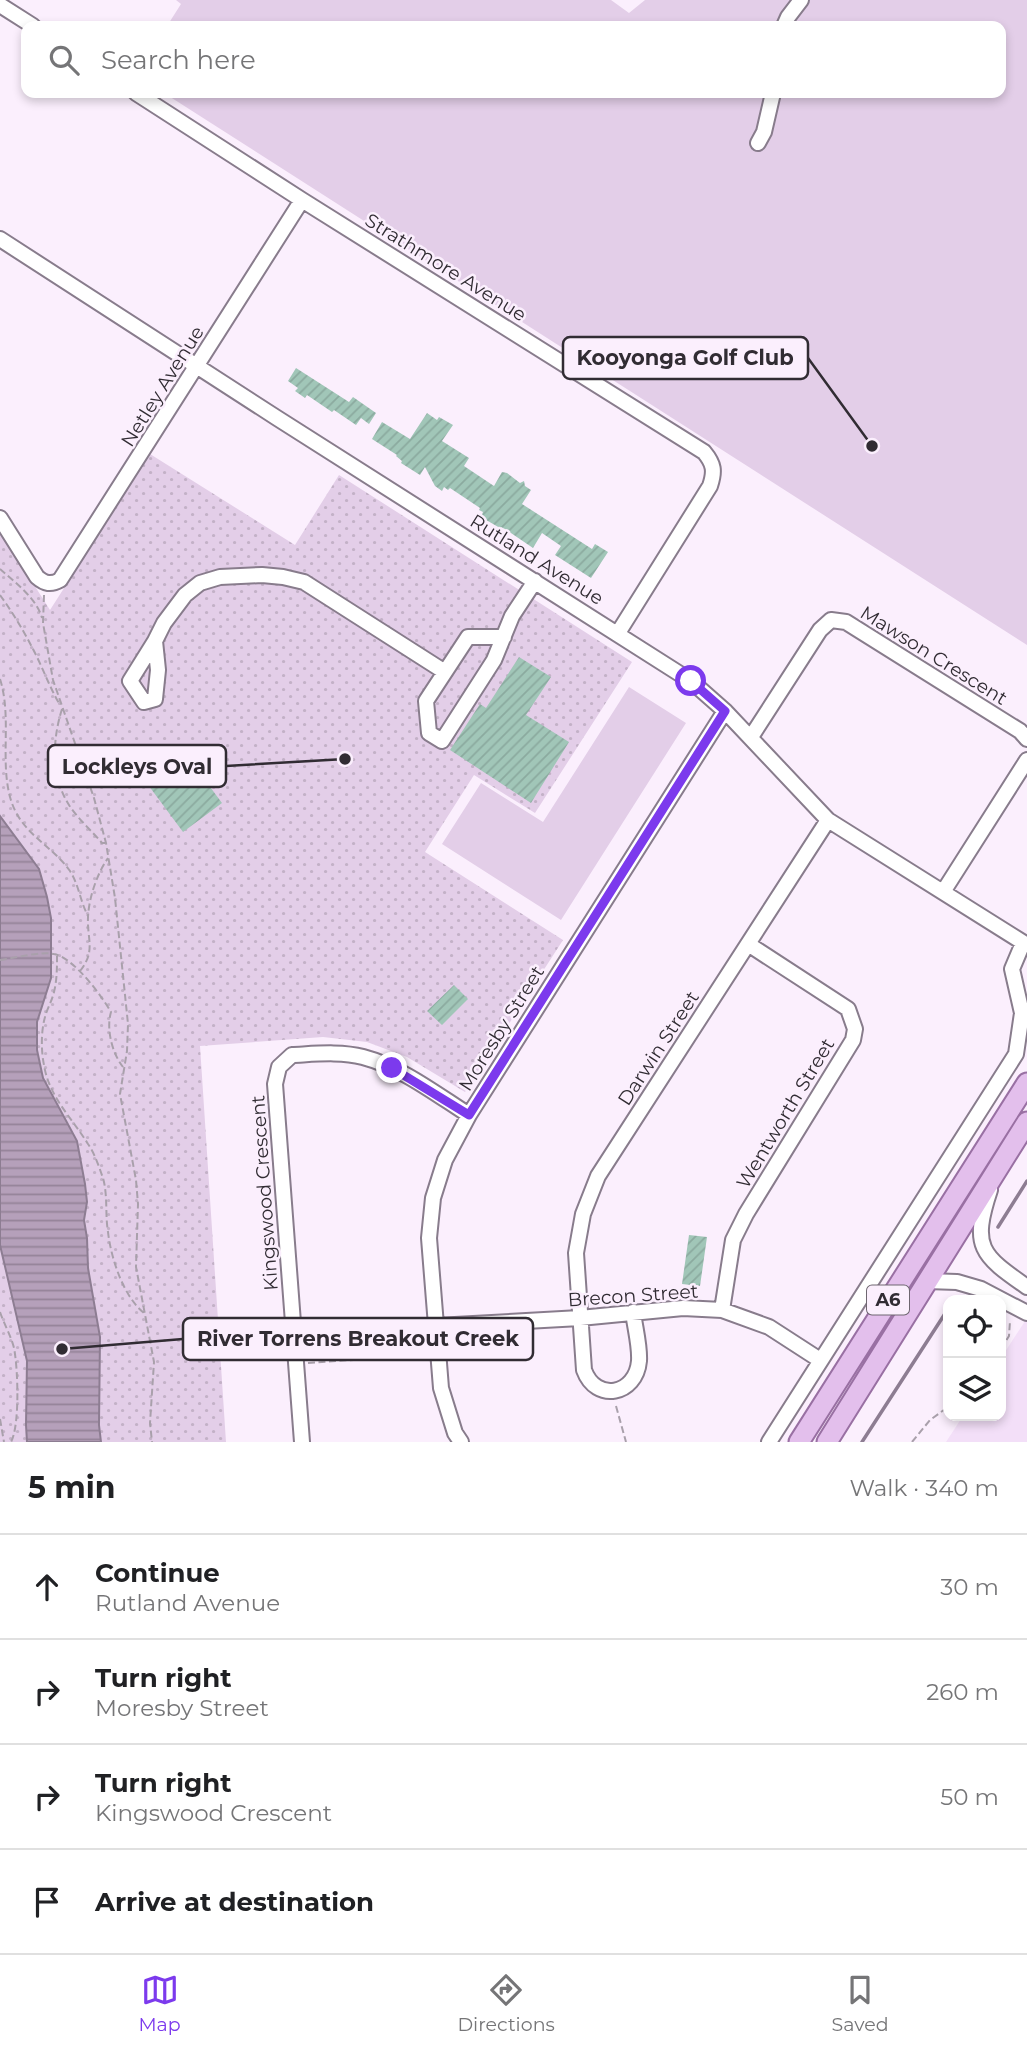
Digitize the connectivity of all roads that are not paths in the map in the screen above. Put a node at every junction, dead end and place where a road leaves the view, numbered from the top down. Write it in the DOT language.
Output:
graph roads {
  1 [pos="801,0"];
  2 [pos="0,5"];
  3 [pos="25,21"];
  4 [pos="786,21"];
  5 [pos="144,98"];
  6 [pos="773,98"];
  7 [pos="758,143"];
  8 [pos="302,200"];
  9 [pos="2,245"];
  10 [pos="197,366"];
  11 [pos="0,518"];
  12 [pos="535,581"];
  13 [pos="618,633"];
  14 [pos="504,637"];
  15 [pos="155,641"];
  16 [pos="444,672"];
  17 [pos="725,711"];
  18 [pos="751,737"];
  19 [pos="1027,739"];
  20 [pos="1027,760"];
  21 [pos="828,820"];
  22 [pos="943,892"];
  23 [pos="748,944"];
  24 [pos="1025,944"];
  25 [pos="1027,1083"];
  26 [pos="469,1115"];
  27 [pos="1027,1122"];
  28 [pos="998,1169"];
  29 [pos="928,1281"];
  30 [pos="1027,1287"];
  31 [pos="722,1310"];
  32 [pos="634,1312"];
  33 [pos="1021,1314"];
  34 [pos="580,1318"];
  35 [pos="436,1326"];
  36 [pos="821,1360"];
  37 [pos="302,1442"];
  38 [pos="461,1442"];
  39 [pos="769,1442"];
  40 [pos="799,1442"];
  41 [pos="827,1442"];
  1 -- 4 [label="street"];
  2 -- 3 [label="street"];
  5 -- 8 [label="street, Strathmore Avenue"];
  6 -- 7 [label="street"];
  8 -- 10 [label="street, Netley Avenue"];
  8 -- 13 [label="street, Strathmore Avenue"];
  9 -- 10 [label="street, Rutland Avenue"];
  10 -- 11 [label="street, Netley Avenue"];
  10 -- 12 [label="street, Rutland Avenue"];
  12 -- 13 [label="street, Rutland Avenue"];
  12 -- 14 [label="street"];
  13 -- 17 [label="street, Rutland Avenue"];
  14 -- 16 [label="street"];
  14 -- 16 [label="street"];
  15 -- 16 [label="street"];
  17 -- 18 [label="street, Rutland Avenue"];
  17 -- 26 [label="street, Moresby Street"];
  18 -- 19 [label="street, Mawson Crescent"];
  18 -- 21 [label="street, Rutland Avenue"];
  20 -- 22 [label="street"];
  21 -- 22 [label="street, Rutland Avenue"];
  21 -- 23 [label="street, Darwin Street"];
  22 -- 24 [label="street, Rutland Avenue"];
  23 -- 31 [label="street, Wentworth Street"];
  23 -- 34 [label="street, Darwin Street"];
  24 -- 36 [label="street"];
  25 -- 40 [label="main road, A6"];
  26 -- 35 [label="street, Moresby Street"];
  26 -- 37 [label="street, Kingswood Crescent"];
  27 -- 28 [label="main road, A6"];
  28 -- 29 [label="main road, A6"];
  28 -- 30 [label="street"];
  29 -- 33 [label="street"];
  29 -- 41 [label="main road, A6"];
  31 -- 32 [label="street, Brecon Street"];
  31 -- 36 [label="street, Brecon Street"];
  32 -- 34 [label="street, Brecon Street"];
  32 -- 34 [label="street, Darwin Street"];
  34 -- 35 [label="street, Brecon Street"];
  35 -- 38 [label="street, Moresby Street"];
  36 -- 39 [label="street"];
}
